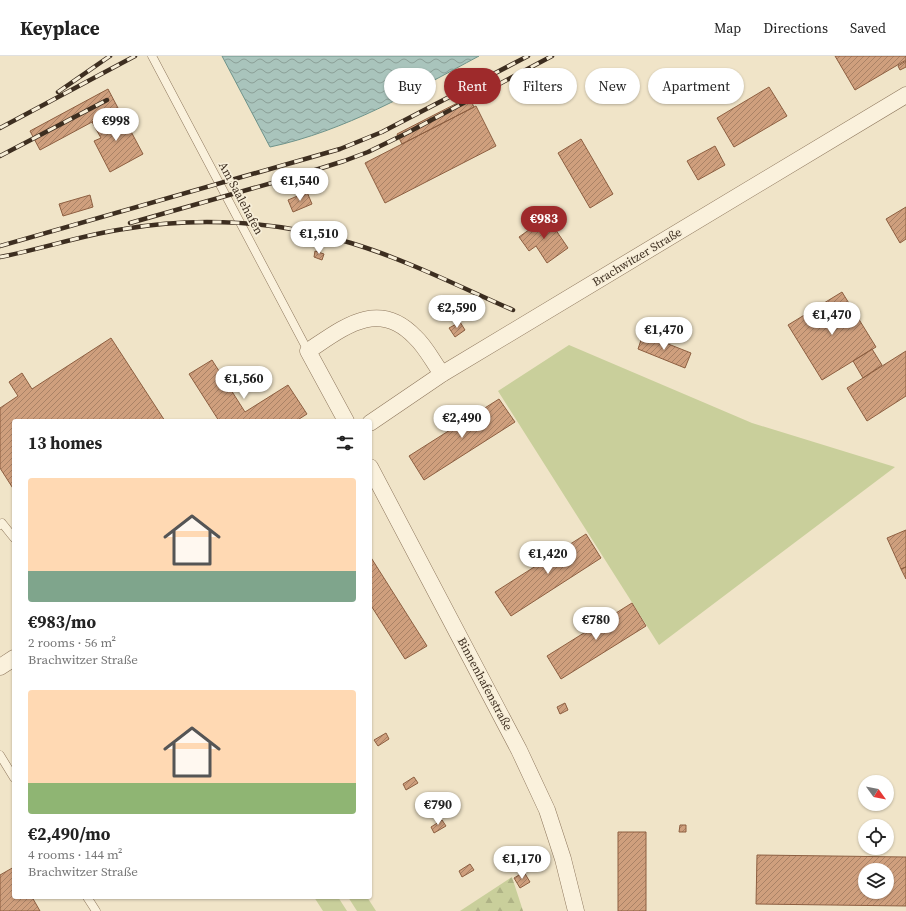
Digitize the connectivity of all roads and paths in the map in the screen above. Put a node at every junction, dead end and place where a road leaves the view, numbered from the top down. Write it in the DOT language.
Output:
graph roads {
  1 [pos="152,56"];
  2 [pos="906,95"];
  3 [pos="308,351"];
  4 [pos="442,374"];
  5 [pos="345,419"];
  6 [pos="372,422"];
  7 [pos="372,471"];
  8 [pos="0,525"];
  9 [pos="12,536"];
  10 [pos="12,659"];
  11 [pos="0,667"];
  12 [pos="0,756"];
  13 [pos="12,775"];
  14 [pos="88,899"];
  15 [pos="96,911"];
  16 [pos="576,911"];
  1 -- 3 [label="lane, Am Saalehafen"];
  2 -- 4 [label="street, Brachwitzer Straße"];
  3 -- 4 [label="street"];
  3 -- 5 [label="street"];
  4 -- 6 [label="street, Brachwitzer Straße"];
  7 -- 16 [label="street, Binnenhafenstraße"];
  8 -- 9 [label="lane"];
  10 -- 11 [label="street"];
  12 -- 13 [label="lane"];
  14 -- 15 [label="lane"];
}
